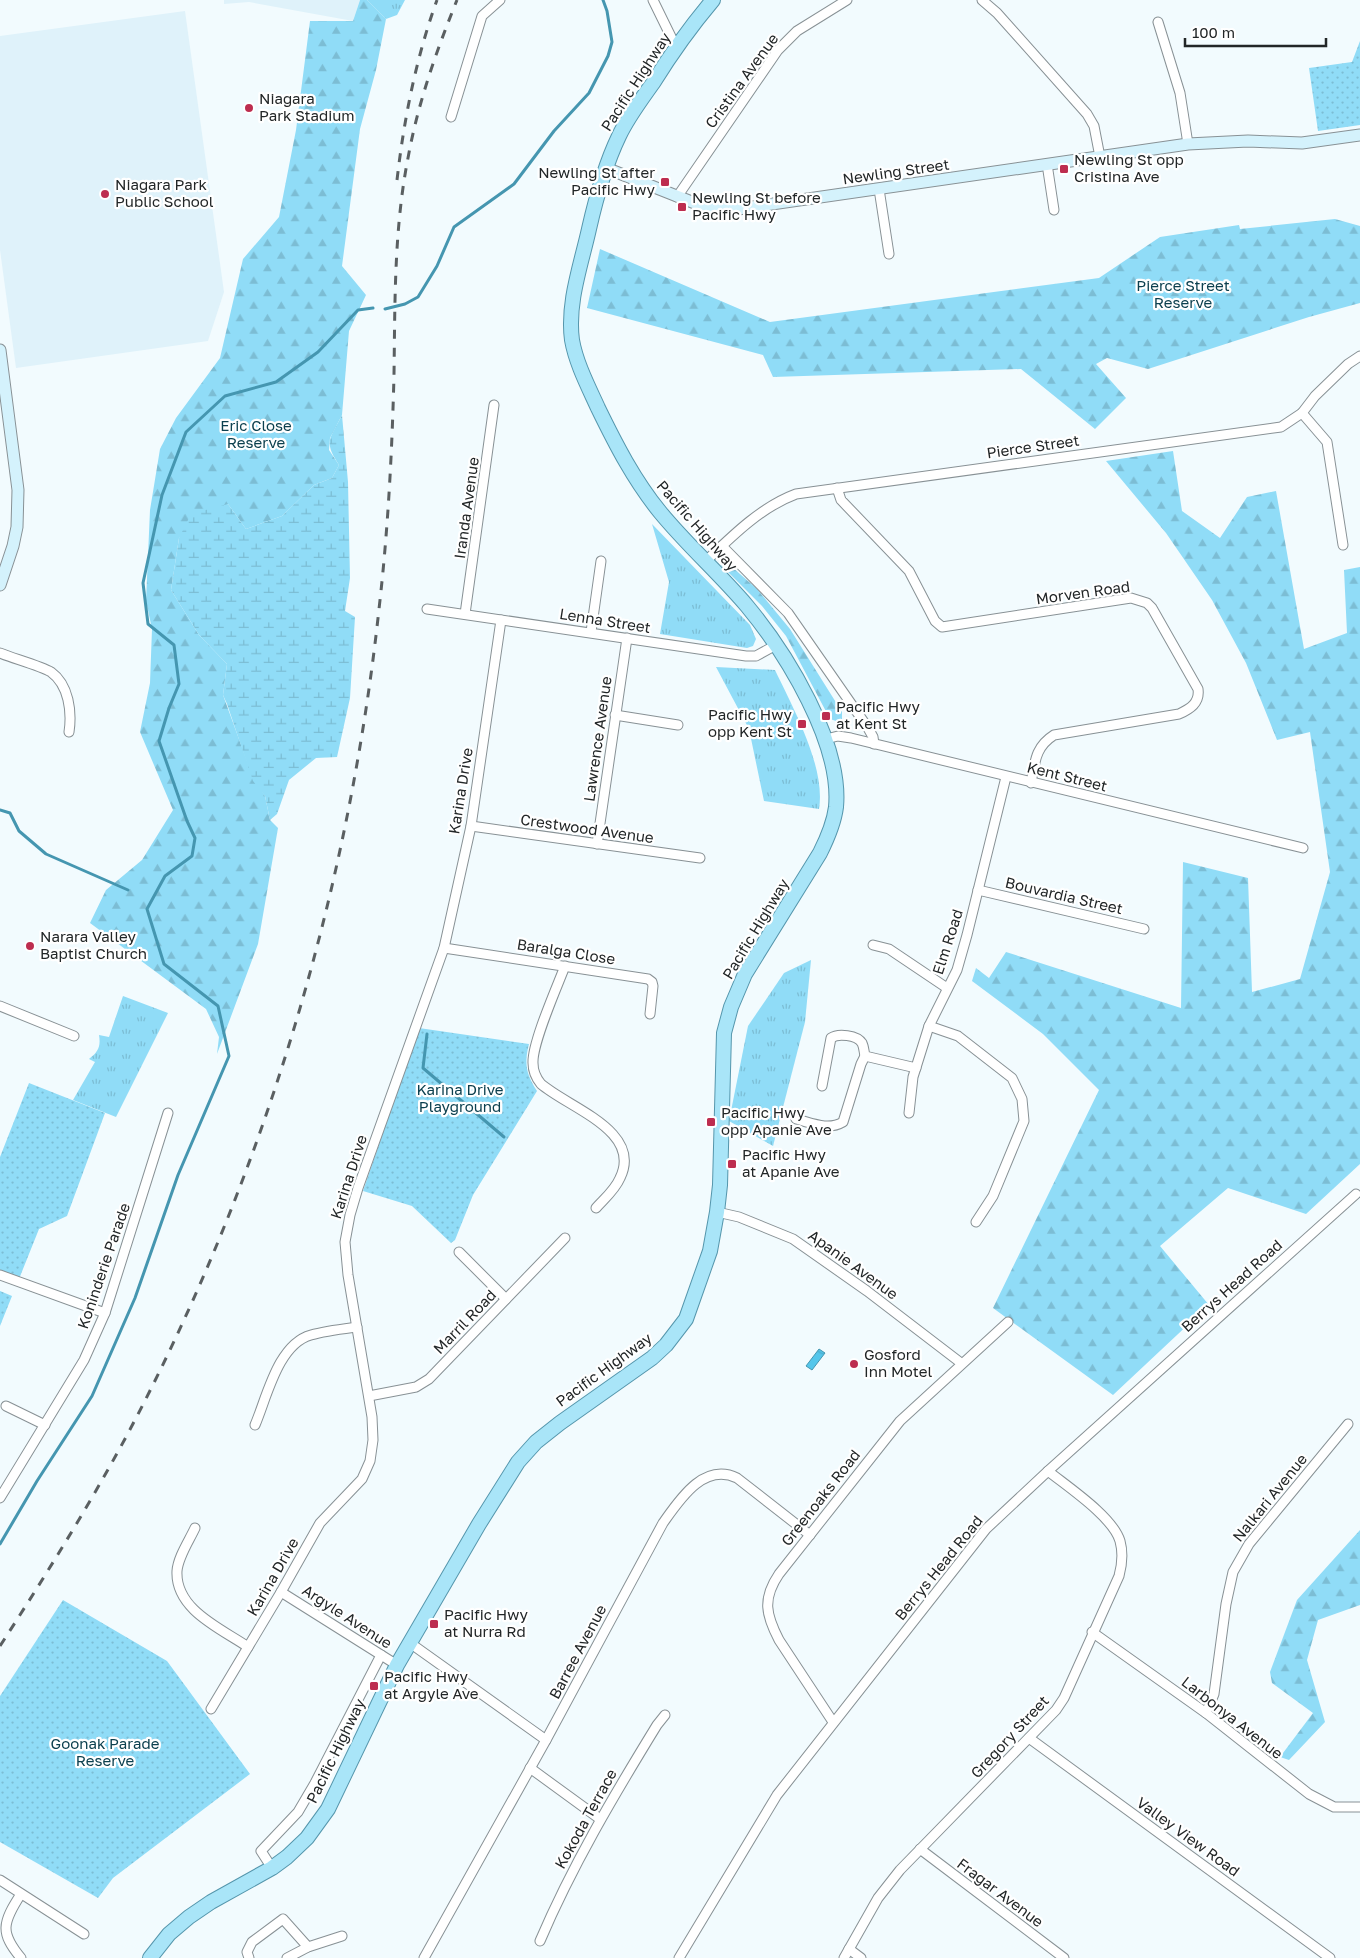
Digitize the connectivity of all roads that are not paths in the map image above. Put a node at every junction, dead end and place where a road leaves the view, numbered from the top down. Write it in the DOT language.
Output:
graph roads {
  1 [pos="500,0"];
  2 [pos="653,0"];
  3 [pos="713,0"];
  4 [pos="847,0"];
  5 [pos="982,0"];
  6 [pos="1158,22"];
  7 [pos="676,47"];
  8 [pos="451,117"];
  9 [pos="1360,136"];
  10 [pos="1188,144"];
  11 [pos="1100,157"];
  12 [pos="1047,164"];
  13 [pos="606,168"];
  14 [pos="879,189"];
  15 [pos="677,197"];
  16 [pos="1054,210"];
  17 [pos="888,254"];
  18 [pos="0,350"];
  19 [pos="1360,356"];
  20 [pos="494,405"];
  21 [pos="1302,413"];
  22 [pos="837,488"];
  23 [pos="1343,545"];
  24 [pos="722,546"];
  25 [pos="601,561"];
  26 [pos="705,562"];
  27 [pos="0,585"];
  28 [pos="427,609"];
  29 [pos="465,614"];
  30 [pos="501,620"];
  31 [pos="591,632"];
  32 [pos="627,638"];
  33 [pos="776,645"];
  34 [pos="0,653"];
  35 [pos="615,715"];
  36 [pos="678,725"];
  37 [pos="69,732"];
  38 [pos="826,739"];
  39 [pos="874,744"];
  40 [pos="1006,777"];
  41 [pos="1032,783"];
  42 [pos="471,826"];
  43 [pos="597,844"];
  44 [pos="1302,848"];
  45 [pos="700,858"];
  46 [pos="978,890"];
  47 [pos="1144,929"];
  48 [pos="873,945"];
  49 [pos="444,948"];
  50 [pos="565,966"];
  51 [pos="947,988"];
  52 [pos="0,1006"];
  53 [pos="650,1014"];
  54 [pos="929,1026"];
  55 [pos="74,1036"];
  56 [pos="865,1056"];
  57 [pos="916,1068"];
  58 [pos="822,1086"];
  59 [pos="168,1112"];
  60 [pos="909,1113"];
  61 [pos="796,1119"];
  62 [pos="1356,1194"];
  63 [pos="596,1208"];
  64 [pos="716,1212"];
  65 [pos="976,1222"];
  66 [pos="565,1238"];
  67 [pos="458,1252"];
  68 [pos="0,1275"];
  69 [pos="506,1299"];
  70 [pos="105,1313"];
  71 [pos="1008,1322"];
  72 [pos="357,1327"];
  73 [pos="962,1363"];
  74 [pos="369,1396"];
  75 [pos="6,1406"];
  76 [pos="1348,1424"];
  77 [pos="45,1425"];
  78 [pos="255,1425"];
  79 [pos="1048,1471"];
  80 [pos="0,1498"];
  81 [pos="195,1528"];
  82 [pos="810,1535"];
  83 [pos="282,1592"];
  84 [pos="1092,1632"];
  85 [pos="410,1643"];
  86 [pos="248,1647"];
  87 [pos="381,1655"];
  88 [pos="397,1665"];
  89 [pos="211,1709"];
  90 [pos="1206,1713"];
  91 [pos="665,1715"];
  92 [pos="833,1722"];
  93 [pos="1029,1738"];
  94 [pos="546,1740"];
  95 [pos="530,1768"];
  96 [pos="1360,1807"];
  97 [pos="600,1819"];
  98 [pos="920,1849"];
  99 [pos="272,1868"];
  100 [pos="0,1880"];
  101 [pos="21,1894"];
  102 [pos="84,1934"];
  103 [pos="342,1936"];
  104 [pos="540,1941"];
  105 [pos="308,1947"];
  106 [pos="849,1949"];
  107 [pos="21,1958"];
  108 [pos="150,1958"];
  109 [pos="248,1958"];
  110 [pos="287,1958"];
  111 [pos="424,1958"];
  112 [pos="679,1958"];
  113 [pos="844,1958"];
  114 [pos="861,1958"];
  115 [pos="1064,1958"];
  116 [pos="1330,1958"];
  1 -- 8 [label="street"];
  2 -- 7 [label="street"];
  3 -- 7 [label="main road, Pacific Highway"];
  4 -- 15 [label="street, Cristina Avenue"];
  5 -- 11 [label="street"];
  6 -- 10 [label="street"];
  7 -- 13 [label="main road, Pacific Highway"];
  9 -- 10 [label="street, Newling Street"];
  10 -- 11 [label="street, Newling Street"];
  11 -- 12 [label="street, Newling Street"];
  12 -- 14 [label="street, Newling Street"];
  12 -- 16 [label="street"];
  13 -- 15 [label="street, Newling Street"];
  13 -- 26 [label="main road, Pacific Highway"];
  14 -- 15 [label="street, Newling Street"];
  14 -- 17 [label="street"];
  18 -- 27 [label="street"];
  19 -- 21 [label="street, Pierce Street"];
  20 -- 29 [label="street, Iranda Avenue"];
  21 -- 22 [label="street, Pierce Street"];
  21 -- 23 [label="street"];
  22 -- 24 [label="street, Pierce Street"];
  22 -- 41 [label="street, Morven Road"];
  24 -- 26 [label="street, Pierce Street"];
  24 -- 39 [label="street, Pacific Highway"];
  25 -- 31 [label="street"];
  26 -- 33 [label="main road, Pacific Highway"];
  28 -- 29 [label="street, Lenna Street"];
  29 -- 30 [label="street, Lenna Street"];
  30 -- 31 [label="street, Lenna Street"];
  30 -- 42 [label="street, Karina Drive"];
  31 -- 32 [label="street, Lenna Street"];
  32 -- 33 [label="street, Lenna Street"];
  32 -- 35 [label="street, Lawrence Avenue"];
  33 -- 38 [label="main road, Pacific Highway"];
  34 -- 37 [label="street"];
  35 -- 36 [label="street"];
  35 -- 43 [label="street, Lawrence Avenue"];
  38 -- 39 [label="street, Kent Street"];
  38 -- 64 [label="main road, Pacific Highway"];
  39 -- 40 [label="street, Kent Street"];
  40 -- 41 [label="street, Kent Street"];
  40 -- 46 [label="street, Elm Road"];
  41 -- 44 [label="street, Kent Street"];
  42 -- 43 [label="street, Crestwood Avenue"];
  42 -- 49 [label="street, Karina Drive"];
  43 -- 45 [label="street, Crestwood Avenue"];
  46 -- 47 [label="street, Bouvardia Street"];
  46 -- 51 [label="street, Elm Road"];
  48 -- 51 [label="street"];
  49 -- 50 [label="street, Baralga Close"];
  49 -- 72 [label="street, Karina Drive"];
  50 -- 53 [label="street, Baralga Close"];
  50 -- 63 [label="street"];
  51 -- 54 [label="street, Elm Road"];
  52 -- 55 [label="street"];
  54 -- 57 [label="street, Elm Road"];
  54 -- 65 [label="street"];
  56 -- 57 [label="street"];
  56 -- 58 [label="street"];
  56 -- 61 [label="street"];
  57 -- 60 [label="street, Elm Road"];
  59 -- 70 [label="street, Koninderie Parade"];
  62 -- 79 [label="street, Berrys Head Road"];
  64 -- 73 [label="street, Apanie Avenue"];
  64 -- 85 [label="main road, Pacific Highway"];
  66 -- 69 [label="street, Marril Road"];
  67 -- 69 [label="street"];
  68 -- 70 [label="street"];
  69 -- 74 [label="street, Marril Road"];
  70 -- 77 [label="street, Koninderie Parade"];
  71 -- 73 [label="street, Greenoaks Road"];
  72 -- 74 [label="street, Karina Drive"];
  72 -- 78 [label="street"];
  73 -- 82 [label="street, Greenoaks Road"];
  74 -- 83 [label="street, Karina Drive"];
  75 -- 77 [label="street"];
  76 -- 90 [label="street, Nalkari Avenue"];
  77 -- 80 [label="street, Koninderie Parade"];
  79 -- 84 [label="street, Gregory Street"];
  79 -- 92 [label="street, Berrys Head Road"];
  81 -- 86 [label="street"];
  82 -- 92 [label="street, Greenoaks Road"];
  82 -- 94 [label="street, Barree Avenue"];
  83 -- 86 [label="street, Karina Drive"];
  83 -- 87 [label="street, Argyle Avenue"];
  84 -- 90 [label="street, Larbonya Avenue"];
  84 -- 93 [label="street, Gregory Street"];
  85 -- 88 [label="main road, Pacific Highway"];
  85 -- 94 [label="street"];
  86 -- 89 [label="street, Karina Drive"];
  87 -- 88 [label="street, Argyle Avenue"];
  87 -- 99 [label="street"];
  88 -- 99 [label="main road, Pacific Highway"];
  90 -- 96 [label="street, Larbonya Avenue"];
  91 -- 97 [label="street, Kokoda Terrace"];
  92 -- 112 [label="street, Berrys Head Road"];
  93 -- 98 [label="street, Gregory Street"];
  93 -- 116 [label="street, Valley View Road"];
  94 -- 95 [label="street, Barree Avenue"];
  95 -- 97 [label="street"];
  95 -- 111 [label="street, Barree Avenue"];
  97 -- 104 [label="street, Kokoda Terrace"];
  98 -- 106 [label="street, Gregory Street"];
  98 -- 115 [label="street, Fragar Avenue"];
  99 -- 108 [label="main road, Pacific Highway"];
  100 -- 101 [label="street"];
  101 -- 102 [label="street"];
  101 -- 107 [label="street"];
  103 -- 105 [label="street"];
  105 -- 109 [label="street"];
  105 -- 110 [label="street"];
  106 -- 113 [label="street, Gregory Street"];
  106 -- 114 [label="street"];
}
